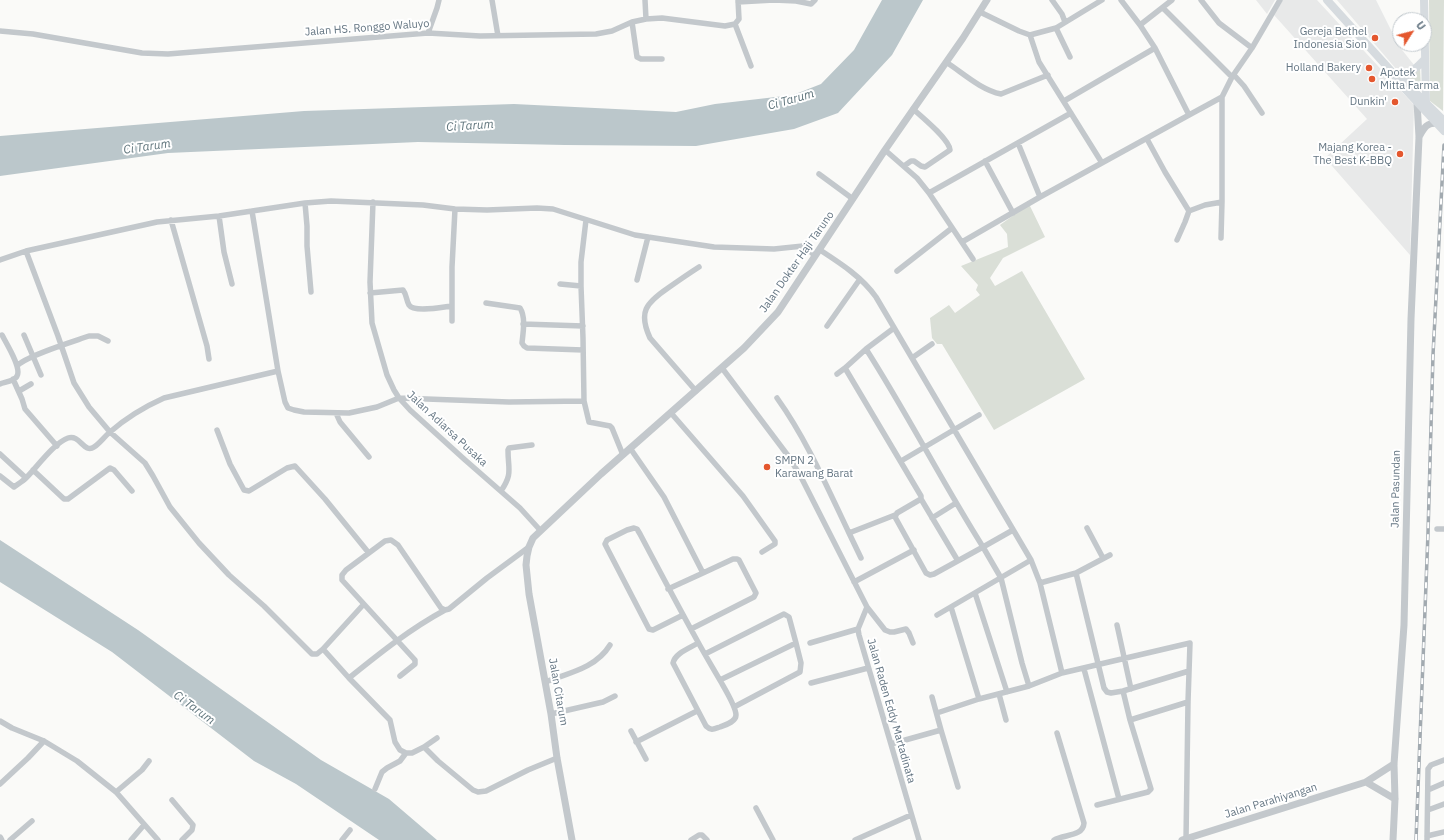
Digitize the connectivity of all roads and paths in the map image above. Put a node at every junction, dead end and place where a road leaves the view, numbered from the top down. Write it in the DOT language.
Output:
graph roads {
  1 [pos="439,0"];
  2 [pos="492,0"];
  3 [pos="645,0"];
  4 [pos="815,0"];
  5 [pos="987,0"];
  6 [pos="1052,0"];
  7 [pos="1102,0"];
  8 [pos="1121,0"];
  9 [pos="1172,0"];
  10 [pos="1201,0"];
  11 [pos="1280,0"];
  12 [pos="1326,0"];
  13 [pos="1424,0"];
  14 [pos="738,1"];
  15 [pos="1163,8"];
  16 [pos="980,12"];
  17 [pos="646,19"];
  18 [pos="632,22"];
  19 [pos="1065,22"];
  20 [pos="735,24"];
  21 [pos="1140,25"];
  22 [pos="1056,28"];
  23 [pos="0,31"];
  24 [pos="428,33"];
  25 [pos="1030,35"];
  26 [pos="498,36"];
  27 [pos="1155,48"];
  28 [pos="1252,48"];
  29 [pos="1070,57"];
  30 [pos="662,59"];
  31 [pos="1425,59"];
  32 [pos="946,62"];
  33 [pos="751,66"];
  34 [pos="1392,72"];
  35 [pos="1048,75"];
  36 [pos="1233,76"];
  37 [pos="1403,79"];
  38 [pos="1222,97"];
  39 [pos="1064,101"];
  40 [pos="1417,102"];
  41 [pos="1426,103"];
  42 [pos="913,109"];
  43 [pos="1071,113"];
  44 [pos="1262,113"];
  45 [pos="1189,115"];
  46 [pos="1441,122"];
  47 [pos="1444,131"];
  48 [pos="1419,137"];
  49 [pos="1147,139"];
  50 [pos="1018,143"];
  51 [pos="885,150"];
  52 [pos="985,161"];
  53 [pos="1102,163"];
  54 [pos="904,166"];
  55 [pos="819,174"];
  56 [pos="929,193"];
  57 [pos="1040,197"];
  58 [pos="854,199"];
  59 [pos="373,202"];
  60 [pos="1222,202"];
  61 [pos="304,203"];
  62 [pos="455,209"];
  63 [pos="252,211"];
  64 [pos="1189,211"];
  65 [pos="1013,213"];
  66 [pos="219,216"];
  67 [pos="171,220"];
  68 [pos="586,220"];
  69 [pos="952,228"];
  70 [pos="648,237"];
  71 [pos="1220,238"];
  72 [pos="1177,240"];
  73 [pos="962,242"];
  74 [pos="820,250"];
  75 [pos="26,251"];
  76 [pos="815,256"];
  77 [pos="973,259"];
  78 [pos="0,260"];
  79 [pos="699,267"];
  80 [pos="897,271"];
  81 [pos="860,279"];
  82 [pos="636,280"];
  83 [pos="232,284"];
  84 [pos="560,284"];
  85 [pos="581,286"];
  86 [pos="311,292"];
  87 [pos="370,293"];
  88 [pos="486,303"];
  89 [pos="452,306"];
  90 [pos="452,320"];
  91 [pos="523,324"];
  92 [pos="583,326"];
  93 [pos="827,326"];
  94 [pos="894,328"];
  95 [pos="2,335"];
  96 [pos="24,335"];
  97 [pos="108,341"];
  98 [pos="932,344"];
  99 [pos="61,346"];
  100 [pos="866,349"];
  101 [pos="583,350"];
  102 [pos="33,357"];
  103 [pos="912,358"];
  104 [pos="209,359"];
  105 [pos="17,366"];
  106 [pos="722,368"];
  107 [pos="845,368"];
  108 [pos="278,371"];
  109 [pos="837,374"];
  110 [pos="42,375"];
  111 [pos="13,380"];
  112 [pos="0,384"];
  113 [pos="31,384"];
  114 [pos="19,391"];
  115 [pos="696,391"];
  116 [pos="399,398"];
  117 [pos="777,398"];
  118 [pos="584,401"];
  119 [pos="671,412"];
  120 [pos="336,413"];
  121 [pos="979,415"];
  122 [pos="954,429"];
  123 [pos="217,430"];
  124 [pos="110,432"];
  125 [pos="532,445"];
  126 [pos="57,446"];
  127 [pos="923,447"];
  128 [pos="630,448"];
  129 [pos="0,454"];
  130 [pos="623,455"];
  131 [pos="369,456"];
  132 [pos="901,461"];
  133 [pos="33,470"];
  134 [pos="0,476"];
  135 [pos="26,478"];
  136 [pos="132,491"];
  137 [pos="501,491"];
  138 [pos="921,499"];
  139 [pos="956,503"];
  140 [pos="896,515"];
  141 [pos="932,518"];
  142 [pos="1087,528"];
  143 [pos="1438,529"];
  144 [pos="1444,529"];
  145 [pos="540,530"];
  146 [pos="1013,530"];
  147 [pos="849,533"];
  148 [pos="528,547"];
  149 [pos="983,547"];
  150 [pos="914,550"];
  151 [pos="368,552"];
  152 [pos="762,552"];
  153 [pos="1110,555"];
  154 [pos="860,558"];
  155 [pos="1103,558"];
  156 [pos="1031,560"];
  157 [pos="958,561"];
  158 [pos="703,573"];
  159 [pos="1076,573"];
  160 [pos="1001,578"];
  161 [pos="854,582"];
  162 [pos="1040,582"];
  163 [pos="668,589"];
  164 [pos="975,593"];
  165 [pos="363,605"];
  166 [pos="867,607"];
  167 [pos="951,607"];
  168 [pos="445,610"];
  169 [pos="683,615"];
  170 [pos="937,615"];
  171 [pos="1117,625"];
  172 [pos="691,629"];
  173 [pos="858,629"];
  174 [pos="396,640"];
  175 [pos="698,643"];
  176 [pos="796,643"];
  177 [pos="810,643"];
  178 [pos="913,643"];
  179 [pos="610,645"];
  180 [pos="323,649"];
  181 [pos="705,654"];
  182 [pos="1125,658"];
  183 [pos="1099,665"];
  184 [pos="868,668"];
  185 [pos="1084,668"];
  186 [pos="1189,671"];
  187 [pos="1062,673"];
  188 [pos="400,676"];
  189 [pos="349,678"];
  190 [pos="720,680"];
  191 [pos="545,682"];
  192 [pos="811,683"];
  193 [pos="1029,686"];
  194 [pos="1131,689"];
  195 [pos="1123,691"];
  196 [pos="1007,692"];
  197 [pos="999,694"];
  198 [pos="615,696"];
  199 [pos="932,697"];
  200 [pos="979,699"];
  201 [pos="1188,702"];
  202 [pos="734,707"];
  203 [pos="698,711"];
  204 [pos="937,713"];
  205 [pos="551,714"];
  206 [pos="1006,720"];
  207 [pos="1130,720"];
  208 [pos="0,721"];
  209 [pos="941,730"];
  210 [pos="631,732"];
  211 [pos="1057,733"];
  212 [pos="437,738"];
  213 [pos="44,742"];
  214 [pos="636,742"];
  215 [pos="891,744"];
  216 [pos="424,747"];
  217 [pos="406,753"];
  218 [pos="557,758"];
  219 [pos="646,759"];
  220 [pos="1444,760"];
  221 [pos="150,761"];
  222 [pos="1394,764"];
  223 [pos="1366,782"];
  224 [pos="1444,783"];
  225 [pos="0,784"];
  226 [pos="958,787"];
  227 [pos="375,789"];
  228 [pos="1428,790"];
  229 [pos="116,792"];
  230 [pos="1119,799"];
  231 [pos="1395,799"];
  232 [pos="172,800"];
  233 [pos="1444,804"];
  234 [pos="1097,805"];
  235 [pos="756,808"];
  236 [pos="1428,810"];
  237 [pos="911,815"];
  238 [pos="32,820"];
  239 [pos="144,825"];
  240 [pos="350,830"];
  241 [pos="1444,832"];
  242 [pos="1427,838"];
  243 [pos="10,840"];
  244 [pos="130,840"];
  245 [pos="158,840"];
  246 [pos="182,840"];
  247 [pos="342,840"];
  248 [pos="572,840"];
  249 [pos="691,840"];
  250 [pos="707,840"];
  251 [pos="773,840"];
  252 [pos="855,840"];
  253 [pos="918,840"];
  254 [pos="1054,840"];
  255 [pos="1185,840"];
  256 [pos="1393,840"];
  1 -- 24 [label="street"];
  2 -- 26 [label="street"];
  3 -- 17 [label="street"];
  4 -- 14 [label="street"];
  5 -- 16 [label="street, Jalan Dokter Haji Taruno"];
  6 -- 19 [label="street"];
  7 -- 19 [label="street"];
  8 -- 21 [label="street"];
  9 -- 15 [label="street"];
  10 -- 28 [label="street"];
  11 -- 28 [label="street"];
  12 -- 34 [label="main road"];
  13 -- 31 [label="main road"];
  14 -- 20 [label="street"];
  15 -- 21 [label="street"];
  15 -- 36 [label="street"];
  16 -- 25 [label="street"];
  16 -- 32 [label="street, Jalan Dokter Haji Taruno"];
  17 -- 18 [label="street, Jalan HS. Ronggo Waluyo"];
  17 -- 20 [label="street, Jalan HS. Ronggo Waluyo"];
  18 -- 26 [label="street, Jalan HS. Ronggo Waluyo"];
  18 -- 30 [label="street"];
  19 -- 22 [label="street"];
  20 -- 33 [label="street"];
  21 -- 27 [label="street"];
  22 -- 25 [label="street"];
  22 -- 29 [label="street"];
  23 -- 24 [label="street, Jalan HS. Ronggo Waluyo"];
  24 -- 26 [label="street, Jalan HS. Ronggo Waluyo"];
  25 -- 35 [label="street"];
  27 -- 39 [label="street"];
  27 -- 45 [label="street"];
  28 -- 36 [label="street"];
  31 -- 37 [label="main road"];
  31 -- 41 [label="main road"];
  32 -- 35 [label="street"];
  32 -- 42 [label="street, Jalan Dokter Haji Taruno"];
  34 -- 37 [label="main road"];
  34 -- 40 [label="main road"];
  35 -- 39 [label="street"];
  36 -- 38 [label="street"];
  36 -- 44 [label="street"];
  37 -- 41 [label="main road"];
  38 -- 45 [label="street"];
  38 -- 60 [label="street"];
  39 -- 43 [label="street"];
  40 -- 46 [label="main road"];
  40 -- 48 [label="street, Jalan Pasundan"];
  41 -- 46 [label="main road"];
  42 -- 51 [label="street, Jalan Dokter Haji Taruno"];
  42 -- 54 [label="street"];
  43 -- 50 [label="street"];
  43 -- 53 [label="street"];
  45 -- 49 [label="street"];
  46 -- 47 [label="main road"];
  46 -- 48 [label="street"];
  48 -- 222 [label="street, Jalan Pasundan"];
  49 -- 53 [label="street"];
  49 -- 64 [label="street"];
  50 -- 52 [label="street"];
  50 -- 57 [label="street"];
  51 -- 54 [label="street"];
  51 -- 58 [label="street, Jalan Dokter Haji Taruno"];
  52 -- 56 [label="street"];
  52 -- 65 [label="street"];
  53 -- 57 [label="street"];
  54 -- 56 [label="street"];
  55 -- 58 [label="street"];
  56 -- 69 [label="street"];
  57 -- 65 [label="street"];
  58 -- 74 [label="street, Jalan Dokter Haji Taruno"];
  59 -- 61 [label="street"];
  59 -- 62 [label="street"];
  59 -- 87 [label="street, Jalan Adiarsa Pusaka"];
  60 -- 64 [label="street"];
  60 -- 71 [label="street"];
  61 -- 63 [label="street"];
  61 -- 86 [label="street"];
  62 -- 68 [label="street"];
  62 -- 89 [label="street"];
  63 -- 66 [label="street"];
  63 -- 108 [label="street"];
  64 -- 72 [label="street"];
  65 -- 73 [label="street"];
  66 -- 67 [label="street"];
  66 -- 83 [label="street"];
  67 -- 75 [label="street"];
  67 -- 104 [label="street"];
  68 -- 70 [label="street"];
  68 -- 85 [label="street"];
  69 -- 73 [label="street"];
  69 -- 80 [label="street"];
  70 -- 76 [label="street"];
  70 -- 82 [label="street"];
  73 -- 77 [label="street"];
  74 -- 76 [label="street, Jalan Dokter Haji Taruno"];
  74 -- 81 [label="street"];
  75 -- 78 [label="street"];
  75 -- 99 [label="street"];
  76 -- 106 [label="street, Jalan Dokter Haji Taruno"];
  79 -- 115 [label="street"];
  81 -- 93 [label="street"];
  81 -- 94 [label="street"];
  84 -- 85 [label="street"];
  85 -- 92 [label="street"];
  87 -- 89 [label="street"];
  87 -- 116 [label="street, Jalan Adiarsa Pusaka"];
  88 -- 91 [label="street"];
  89 -- 90 [label="street"];
  91 -- 92 [label="street"];
  91 -- 101 [label="street"];
  92 -- 101 [label="street"];
  94 -- 100 [label="street"];
  94 -- 103 [label="street"];
  95 -- 105 [label="street"];
  96 -- 102 [label="street"];
  97 -- 99 [label="street"];
  98 -- 103 [label="street"];
  99 -- 102 [label="street"];
  99 -- 124 [label="street"];
  100 -- 107 [label="street"];
  100 -- 127 [label="street"];
  101 -- 118 [label="street"];
  102 -- 105 [label="street"];
  102 -- 110 [label="street"];
  103 -- 122 [label="street"];
  105 -- 111 [label="street"];
  106 -- 115 [label="street, Jalan Dokter Haji Taruno"];
  106 -- 161 [label="street"];
  107 -- 109 [label="street"];
  107 -- 132 [label="street"];
  108 -- 120 [label="street"];
  108 -- 124 [label="street"];
  111 -- 112 [label="street"];
  111 -- 114 [label="street"];
  113 -- 114 [label="street"];
  114 -- 126 [label="street"];
  115 -- 119 [label="street, Jalan Dokter Haji Taruno"];
  116 -- 118 [label="street"];
  116 -- 120 [label="street"];
  116 -- 137 [label="street, Jalan Adiarsa Pusaka"];
  117 -- 147 [label="street"];
  118 -- 130 [label="street"];
  119 -- 128 [label="street, Jalan Dokter Haji Taruno"];
  119 -- 152 [label="street"];
  120 -- 131 [label="street"];
  121 -- 122 [label="street"];
  122 -- 127 [label="street"];
  122 -- 146 [label="street"];
  123 -- 151 [label="street"];
  124 -- 126 [label="street"];
  124 -- 180 [label="street"];
  125 -- 137 [label="street"];
  126 -- 133 [label="street"];
  127 -- 132 [label="street"];
  127 -- 139 [label="street"];
  128 -- 130 [label="street, Jalan Dokter Haji Taruno"];
  128 -- 158 [label="street"];
  129 -- 135 [label="street"];
  130 -- 145 [label="street, Jalan Dokter Haji Taruno"];
  132 -- 138 [label="street"];
  133 -- 135 [label="street"];
  133 -- 136 [label="street"];
  134 -- 135 [label="street"];
  137 -- 145 [label="street, Jalan Adiarsa Pusaka"];
  138 -- 140 [label="street"];
  138 -- 141 [label="street"];
  139 -- 141 [label="street"];
  139 -- 149 [label="street"];
  140 -- 147 [label="street"];
  140 -- 150 [label="street"];
  141 -- 157 [label="street"];
  142 -- 155 [label="street"];
  143 -- 144 [label="street"];
  145 -- 148 [label="street, Jalan Dokter Haji Taruno"];
  146 -- 149 [label="street"];
  146 -- 156 [label="street"];
  147 -- 154 [label="street"];
  148 -- 168 [label="street"];
  148 -- 191 [label="street, Jalan Citarum"];
  149 -- 157 [label="street"];
  149 -- 160 [label="street"];
  150 -- 157 [label="street"];
  150 -- 161 [label="street"];
  151 -- 165 [label="street"];
  151 -- 168 [label="street"];
  153 -- 155 [label="street"];
  155 -- 159 [label="street"];
  156 -- 160 [label="street"];
  156 -- 162 [label="street"];
  158 -- 163 [label="street"];
  158 -- 172 [label="street"];
  159 -- 162 [label="street"];
  159 -- 183 [label="street"];
  160 -- 164 [label="street"];
  160 -- 193 [label="street"];
  161 -- 166 [label="street"];
  162 -- 187 [label="street"];
  163 -- 169 [label="street"];
  163 -- 169 [label="street"];
  164 -- 167 [label="street"];
  164 -- 196 [label="street"];
  165 -- 174 [label="street"];
  165 -- 180 [label="street"];
  166 -- 173 [label="street, Jalan Raden Eddy Martadinata"];
  166 -- 178 [label="street"];
  167 -- 170 [label="street"];
  167 -- 200 [label="street"];
  168 -- 174 [label="street"];
  169 -- 172 [label="street"];
  171 -- 182 [label="street"];
  172 -- 175 [label="street"];
  173 -- 177 [label="street"];
  173 -- 184 [label="street, Jalan Raden Eddy Martadinata"];
  174 -- 188 [label="street"];
  174 -- 189 [label="street"];
  175 -- 181 [label="street"];
  175 -- 203 [label="street"];
  176 -- 181 [label="street"];
  176 -- 190 [label="street"];
  176 -- 202 [label="street"];
  179 -- 191 [label="street"];
  180 -- 189 [label="street"];
  181 -- 190 [label="street"];
  182 -- 183 [label="street"];
  182 -- 186 [label="street"];
  182 -- 194 [label="street"];
  183 -- 185 [label="street"];
  183 -- 195 [label="street"];
  184 -- 192 [label="street"];
  184 -- 215 [label="street, Jalan Raden Eddy Martadinata"];
  185 -- 187 [label="street"];
  185 -- 230 [label="street"];
  186 -- 194 [label="street"];
  186 -- 201 [label="street"];
  187 -- 193 [label="street"];
  189 -- 217 [label="street"];
  190 -- 202 [label="street"];
  191 -- 205 [label="street, Jalan Citarum"];
  193 -- 196 [label="street"];
  194 -- 195 [label="street"];
  195 -- 207 [label="street"];
  196 -- 197 [label="street"];
  197 -- 200 [label="street"];
  197 -- 206 [label="street"];
  198 -- 205 [label="street"];
  199 -- 204 [label="street"];
  200 -- 204 [label="street"];
  201 -- 207 [label="street"];
  201 -- 255 [label="street"];
  202 -- 203 [label="street"];
  203 -- 214 [label="street"];
  204 -- 209 [label="street"];
  205 -- 218 [label="street, Jalan Citarum"];
  207 -- 230 [label="street"];
  208 -- 213 [label="street"];
  209 -- 215 [label="street"];
  209 -- 226 [label="street"];
  210 -- 214 [label="street"];
  211 -- 254 [label="street"];
  212 -- 216 [label="street"];
  213 -- 225 [label="street"];
  213 -- 229 [label="street"];
  214 -- 219 [label="street"];
  215 -- 237 [label="street, Jalan Raden Eddy Martadinata"];
  216 -- 217 [label="street"];
  216 -- 218 [label="street"];
  217 -- 227 [label="street"];
  218 -- 248 [label="street, Jalan Citarum"];
  220 -- 228 [label="street"];
  221 -- 229 [label="street"];
  222 -- 223 [label="street, Jalan Parahiyangan"];
  222 -- 231 [label="street, Jalan Pasundan"];
  223 -- 231 [label="street"];
  223 -- 255 [label="street, Jalan Parahiyangan"];
  224 -- 228 [label="street"];
  228 -- 236 [label="street"];
  229 -- 239 [label="street"];
  230 -- 234 [label="street"];
  231 -- 256 [label="street, Jalan Pasundan"];
  232 -- 246 [label="street"];
  233 -- 236 [label="street"];
  235 -- 251 [label="street"];
  236 -- 242 [label="street"];
  237 -- 252 [label="street"];
  237 -- 253 [label="street, Jalan Raden Eddy Martadinata"];
  238 -- 243 [label="street"];
  239 -- 244 [label="street"];
  239 -- 245 [label="street"];
  240 -- 247 [label="street"];
  241 -- 242 [label="street"];
  249 -- 250 [label="street"];
}
